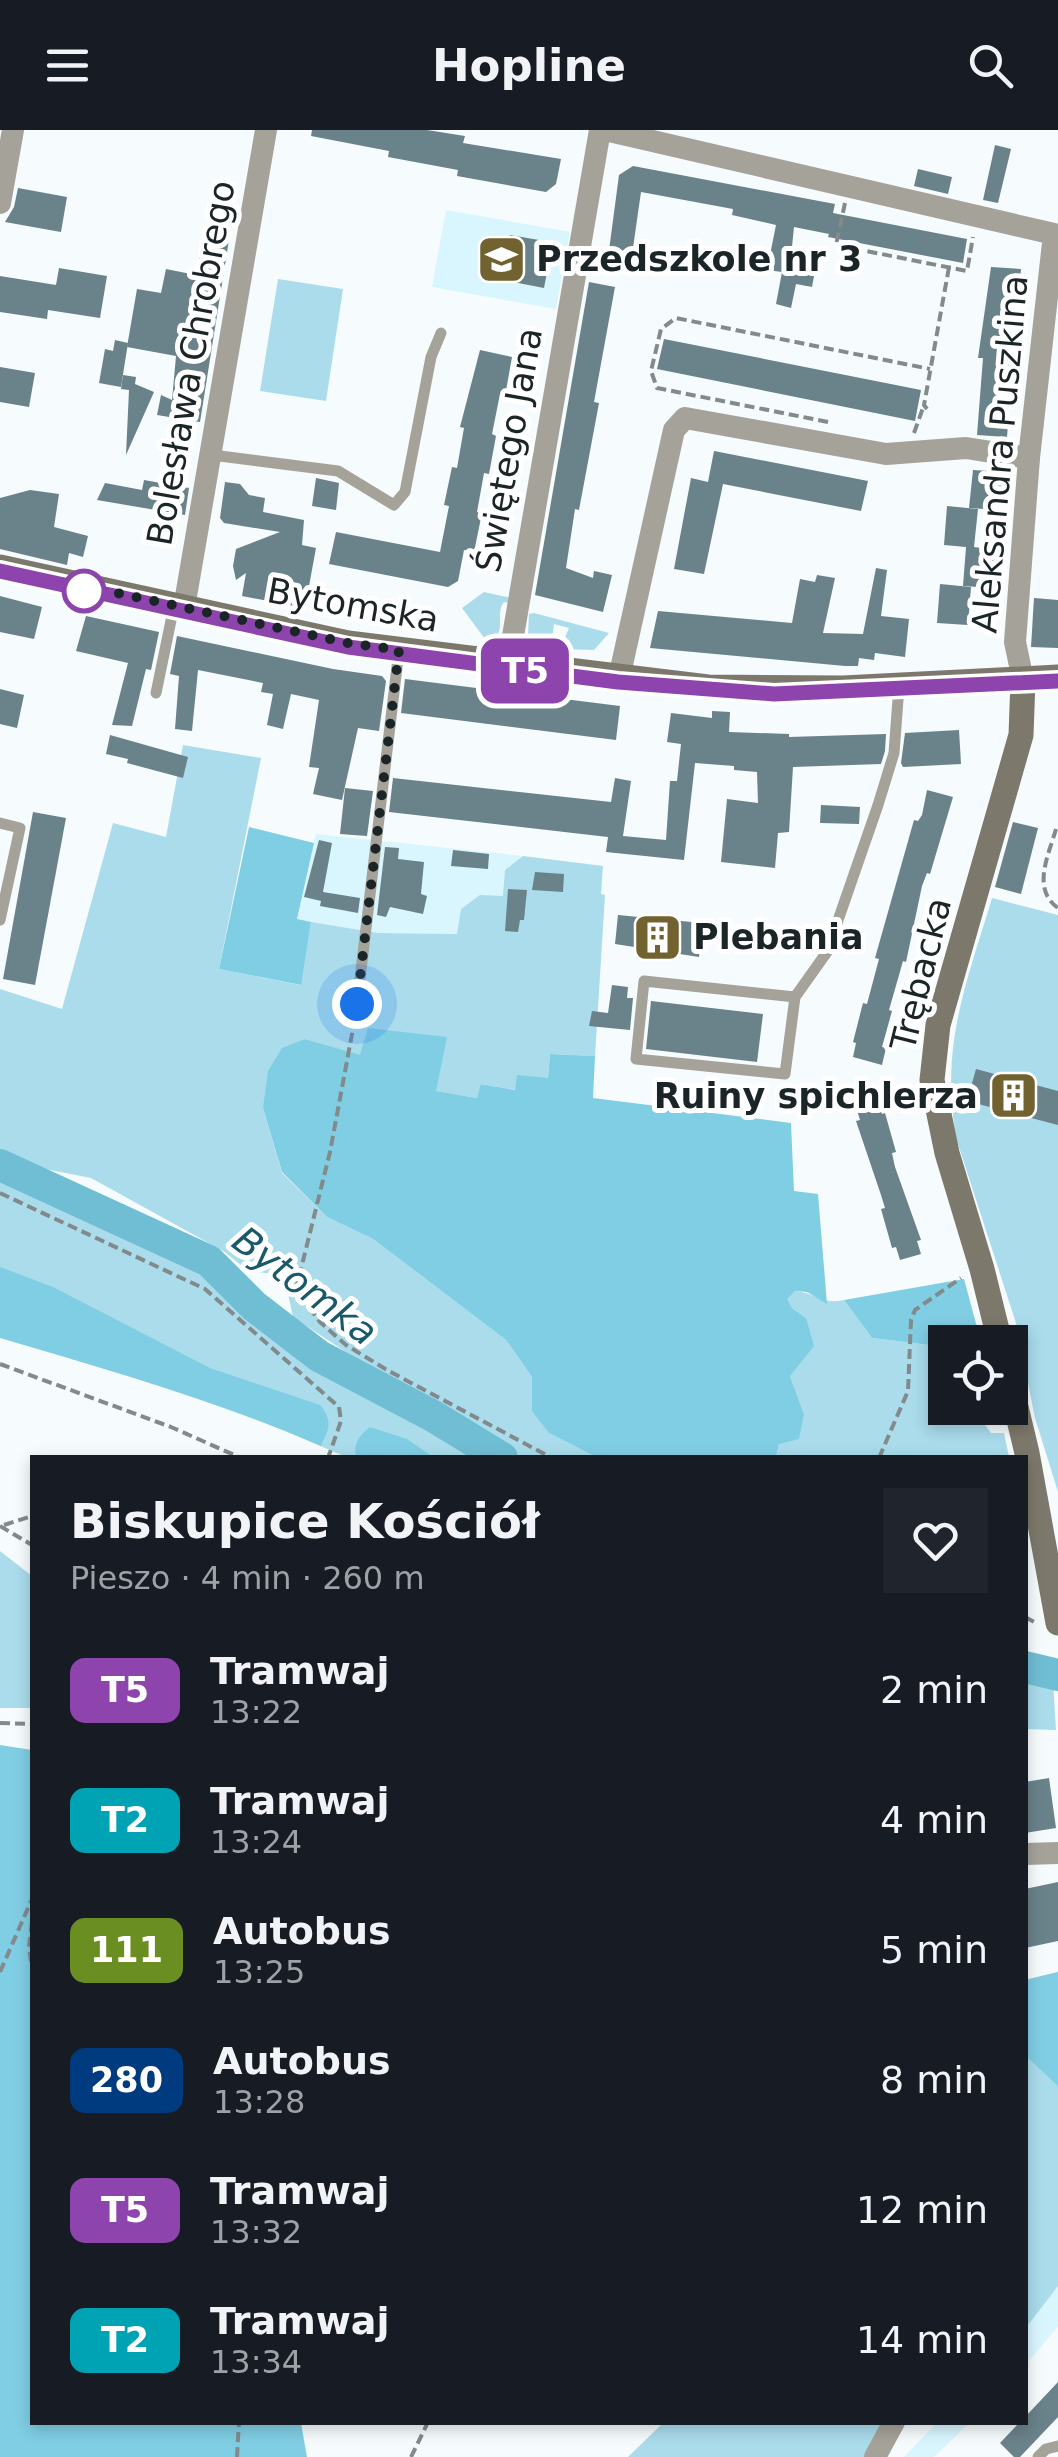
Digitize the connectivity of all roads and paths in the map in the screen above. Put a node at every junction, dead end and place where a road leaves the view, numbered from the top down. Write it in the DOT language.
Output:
graph roads {
  1 [pos="14,130"];
  2 [pos="266,130"];
  3 [pos="602,130"];
  4 [pos="689,140"];
  5 [pos="846,199"];
  6 [pos="0,203"];
  7 [pos="975,227"];
  8 [pos="1056,234"];
  9 [pos="949,267"];
  10 [pos="441,333"];
  11 [pos="930,368"];
  12 [pos="831,422"];
  13 [pos="912,440"];
  14 [pos="212,455"];
  15 [pos="1029,458"];
  16 [pos="0,567"];
  17 [pos="179,607"];
  18 [pos="399,650"];
  19 [pos="508,664"];
  20 [pos="1058,677"];
  21 [pos="619,678"];
  22 [pos="1023,680"];
  23 [pos="899,686"];
  24 [pos="156,693"];
  25 [pos="0,823"];
  26 [pos="1056,828"];
  27 [pos="1058,908"];
  28 [pos="0,920"];
  29 [pos="795,997"];
  30 [pos="357,1004"];
  31 [pos="0,1193"];
  32 [pos="967,1274"];
  33 [pos="996,1325"];
  34 [pos="0,1364"];
  35 [pos="1021,1425"];
  36 [pos="235,1455"];
  37 [pos="329,1455"];
  38 [pos="546,1455"];
  39 [pos="880,1455"];
  40 [pos="30,1517"];
  41 [pos="1,1526"];
  42 [pos="30,1544"];
  43 [pos="1058,1623"];
  44 [pos="0,1723"];
  45 [pos="30,1724"];
  46 [pos="1058,1853"];
  47 [pos="1028,1854"];
  48 [pos="30,1904"];
  49 [pos="0,1972"];
  50 [pos="239,2425"];
  51 [pos="427,2425"];
  52 [pos="892,2425"];
  53 [pos="1058,2446"];
  54 [pos="237,2457"];
  55 [pos="411,2457"];
  56 [pos="876,2457"];
  57 [pos="1038,2457"];
  1 -- 6 [label="street"];
  2 -- 14 [label="street, Bolesława Chrobrego"];
  3 -- 4 [label="street"];
  3 -- 19 [label="street, Świętego Jana"];
  4 -- 8 [label="street"];
  5 -- 9 [label="path"];
  7 -- 9 [label="path"];
  8 -- 15 [label="street, Aleksandra Puszkina"];
  9 -- 11 [label="path"];
  10 -- 14 [label="lane"];
  11 -- 12 [label="path"];
  11 -- 13 [label="path"];
  14 -- 17 [label="street, Bolesława Chrobrego"];
  15 -- 21 [label="street"];
  15 -- 22 [label="street, Aleksandra Puszkina"];
  16 -- 17 [label="street, Bytomska"];
  17 -- 18 [label="street, Bytomska"];
  17 -- 24 [label="lane"];
  18 -- 19 [label="street, Bytomska"];
  18 -- 30 [label="lane"];
  19 -- 21 [label="street, Bytomska"];
  20 -- 22 [label="street, Bytomska"];
  21 -- 23 [label="street, Bytomska"];
  22 -- 23 [label="street, Bytomska"];
  22 -- 33 [label="street, Trębacka"];
  23 -- 29 [label="lane"];
  25 -- 28 [label="lane"];
  26 -- 27 [label="path"];
  29 -- 29 [label="lane"];
  30 -- 38 [label="path"];
  31 -- 37 [label="path"];
  32 -- 39 [label="path"];
  34 -- 36 [label="path"];
  35 -- 43 [label="street"];
  40 -- 41 [label="path"];
  41 -- 42 [label="path"];
  44 -- 45 [label="path"];
  46 -- 47 [label="street"];
  48 -- 49 [label="path"];
  50 -- 54 [label="path"];
  51 -- 55 [label="path"];
  52 -- 56 [label="street"];
  53 -- 57 [label="lane"];
}
